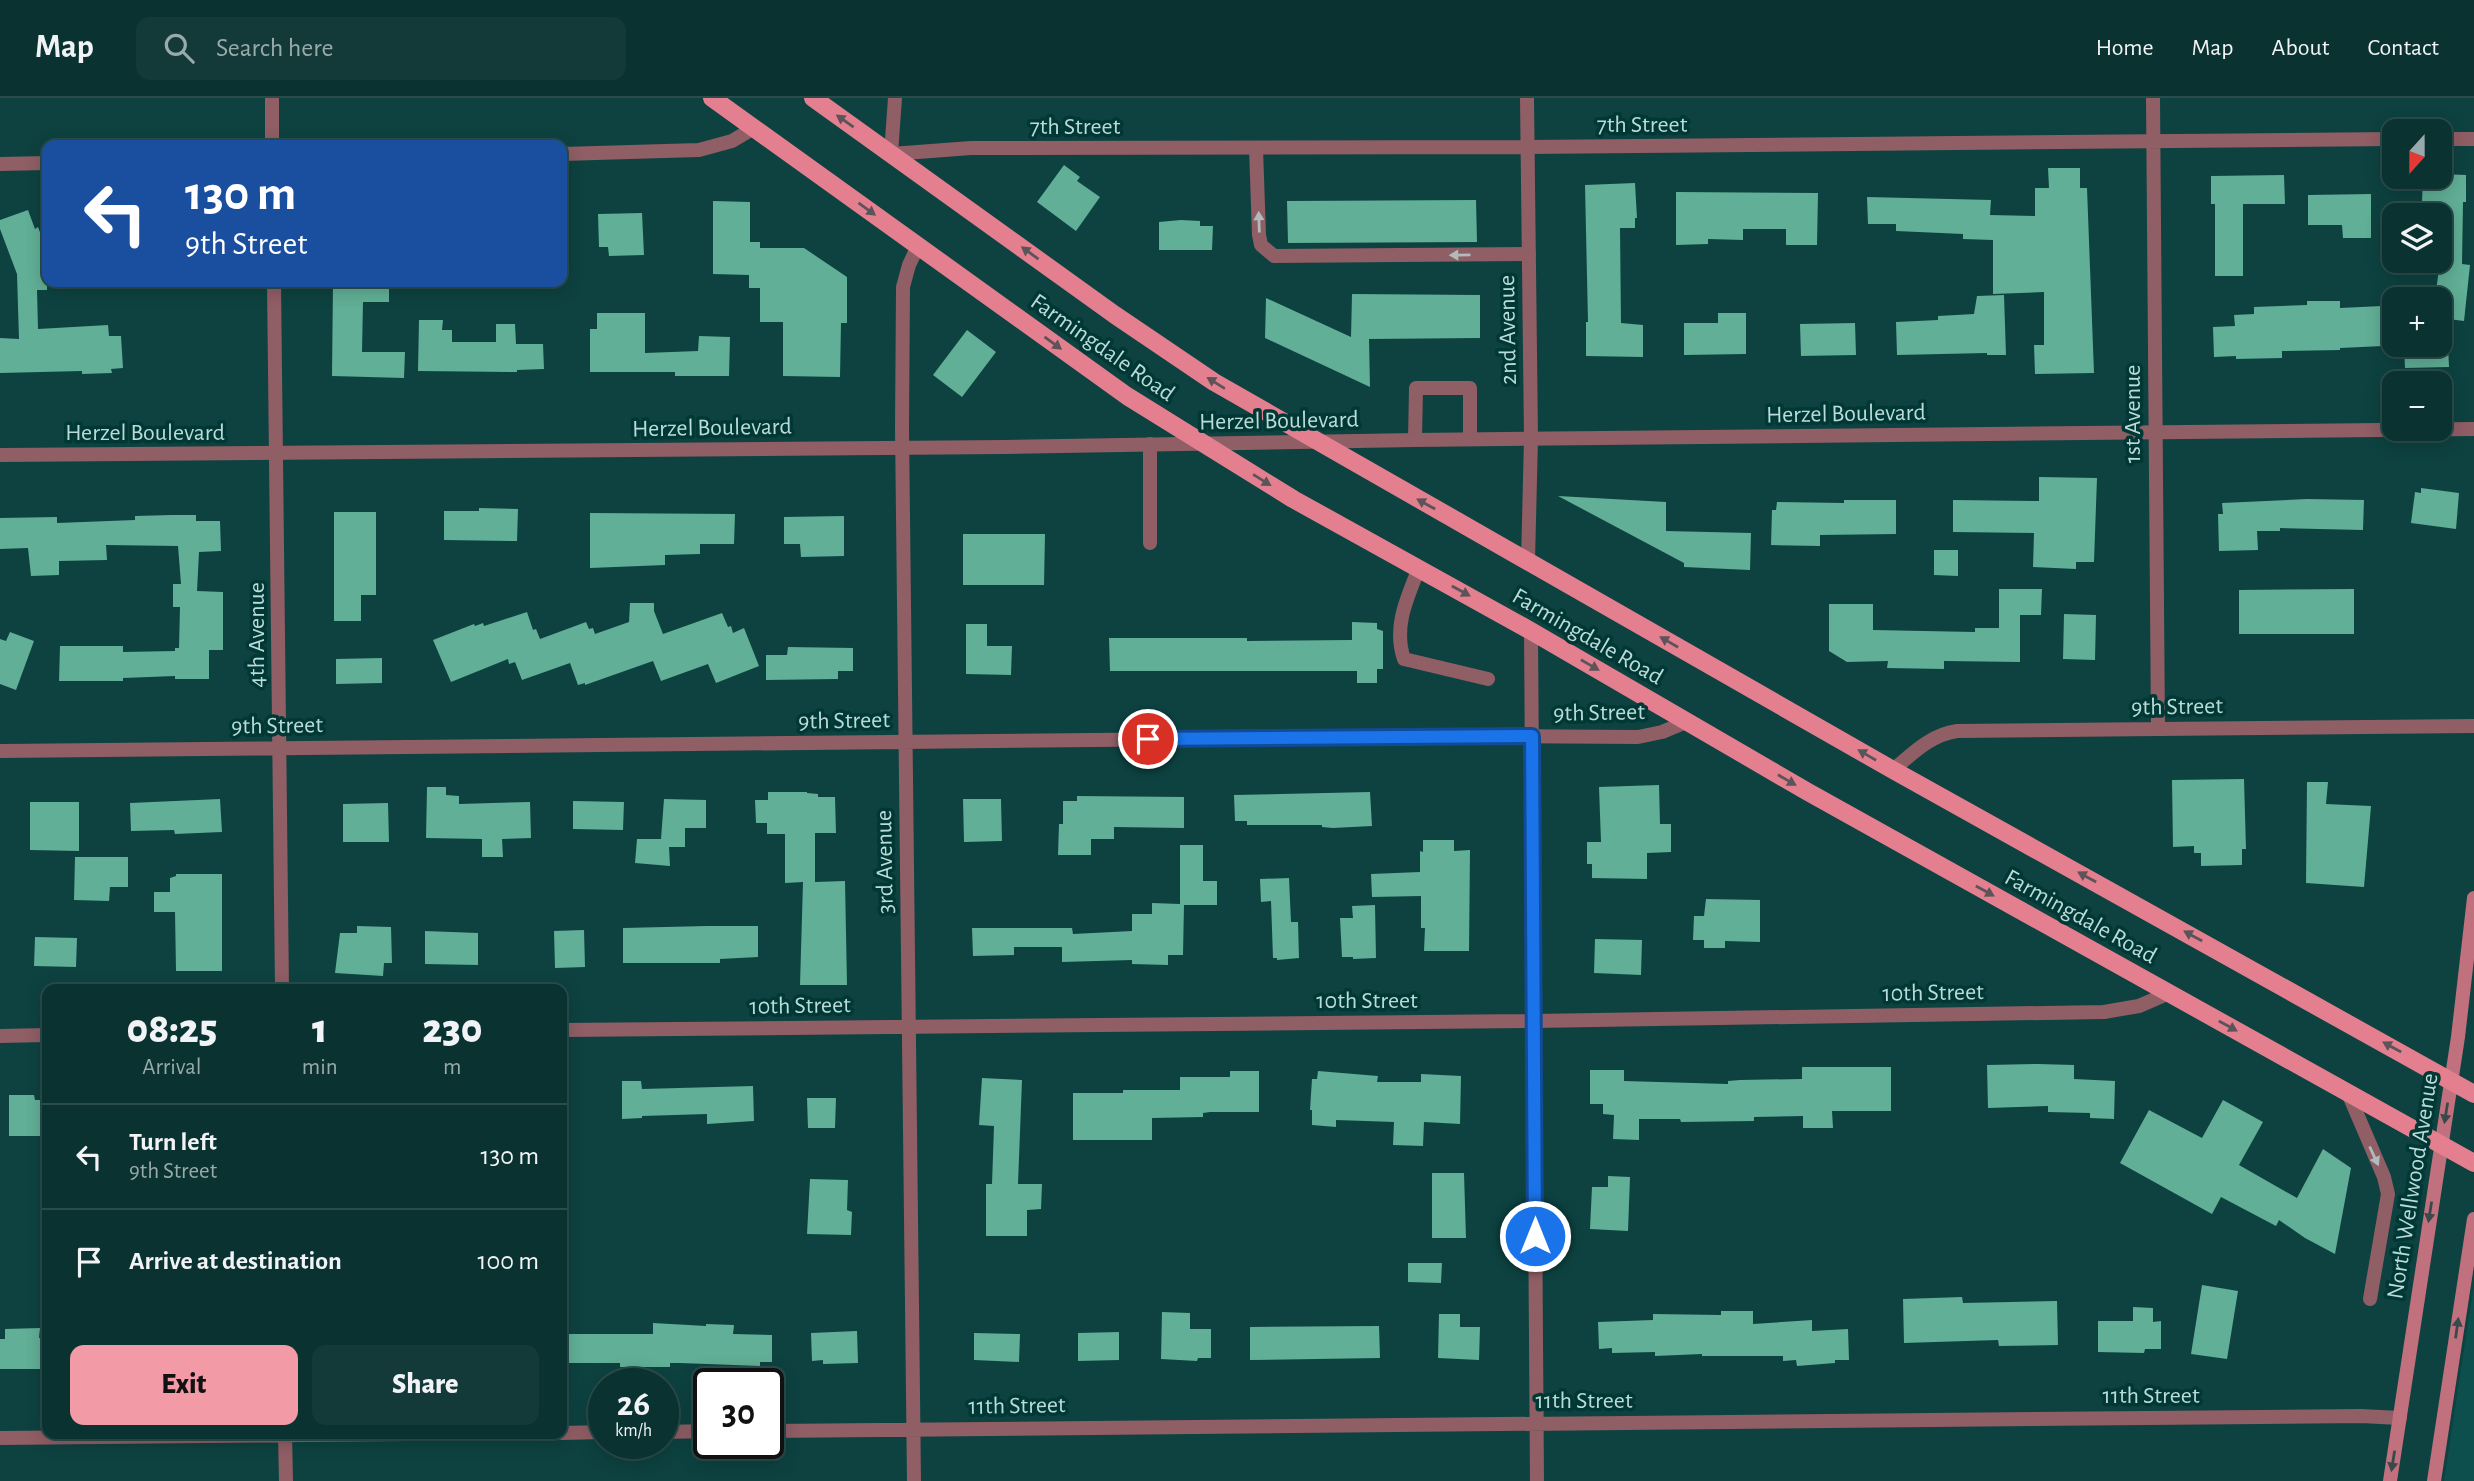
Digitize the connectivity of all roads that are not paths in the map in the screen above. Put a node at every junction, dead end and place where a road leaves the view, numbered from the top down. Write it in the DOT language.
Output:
graph roads {
  1 [pos="272,98"];
  2 [pos="712,98"];
  3 [pos="813,98"];
  4 [pos="895,98"];
  5 [pos="1527,98"];
  6 [pos="2152,98"];
  7 [pos="754,128"];
  8 [pos="2382,139"];
  9 [pos="2452,139"];
  10 [pos="2474,139"];
  11 [pos="272,140"];
  12 [pos="2153,140"];
  13 [pos="1528,147"];
  14 [pos="1256,148"];
  15 [pos="567,154"];
  16 [pos="891,154"];
  17 [pos="42,163"];
  18 [pos="0,164"];
  19 [pos="918,246"];
  20 [pos="1529,254"];
  21 [pos="274,287"];
  22 [pos="2474,429"];
  23 [pos="2155,431"];
  24 [pos="1531,438"];
  25 [pos="1470,439"];
  26 [pos="1415,440"];
  27 [pos="1318,442"];
  28 [pos="1205,443"];
  29 [pos="1150,444"];
  30 [pos="902,447"];
  31 [pos="277,454"];
  32 [pos="0,455"];
  33 [pos="1150,543"];
  34 [pos="1528,561"];
  35 [pos="1419,568"];
  36 [pos="1531,631"];
  37 [pos="1488,679"];
  38 [pos="1686,722"];
  39 [pos="2474,726"];
  40 [pos="2158,729"];
  41 [pos="1532,736"];
  42 [pos="905,742"];
  43 [pos="280,748"];
  44 [pos="0,751"];
  45 [pos="1893,770"];
  46 [pos="2474,898"];
  47 [pos="282,984"];
  48 [pos="2169,993"];
  49 [pos="1534,1021"];
  50 [pos="909,1026"];
  51 [pos="567,1030"];
  52 [pos="42,1035"];
  53 [pos="0,1036"];
  54 [pos="2451,1081"];
  55 [pos="2348,1093"];
  56 [pos="2474,1094"];
  57 [pos="2441,1145"];
  58 [pos="2474,1163"];
  59 [pos="2474,1219"];
  60 [pos="2370,1299"];
  61 [pos="2400,1418"];
  62 [pos="1536,1423"];
  63 [pos="914,1429"];
  64 [pos="784,1431"];
  65 [pos="588,1432"];
  66 [pos="567,1433"];
  67 [pos="42,1437"];
  68 [pos="0,1438"];
  69 [pos="285,1439"];
  70 [pos="286,1481"];
  71 [pos="914,1481"];
  72 [pos="1537,1481"];
  73 [pos="2390,1481"];
  74 [pos="2434,1481"];
  1 -- 11 [label="street"];
  2 -- 7 [label="main road, Farmingdale Road"];
  16 -- 3 [label="main road, Farmingdale Road, one-way"];
  4 -- 16 [label="street"];
  5 -- 13 [label="street, 2nd Avenue"];
  6 -- 12 [label="street, 1st Avenue"];
  7 -- 15 [label="street"];
  7 -- 19 [label="main road, Farmingdale Road, one-way"];
  8 -- 12 [label="street, 7th Street"];
  9 -- 10 [label="street"];
  12 -- 13 [label="street, 7th Street"];
  12 -- 23 [label="street, 1st Avenue"];
  13 -- 14 [label="street, 7th Street"];
  13 -- 20 [label="street, 2nd Avenue"];
  14 -- 16 [label="street, 7th Street"];
  20 -- 14 [label="street, one-way"];
  27 -- 16 [label="main road, Farmingdale Road, one-way"];
  17 -- 18 [label="street"];
  19 -- 28 [label="main road, Farmingdale Road, one-way"];
  19 -- 30 [label="street, 3rd Avenue"];
  20 -- 24 [label="street, 2nd Avenue"];
  21 -- 31 [label="street, 4th Avenue"];
  22 -- 23 [label="street, Herzel Boulevard"];
  23 -- 24 [label="street, Herzel Boulevard"];
  23 -- 40 [label="street, 1st Avenue"];
  24 -- 25 [label="street, Herzel Boulevard"];
  24 -- 34 [label="street, 2nd Avenue"];
  25 -- 26 [label="street, Herzel Boulevard"];
  25 -- 26 [label="street"];
  26 -- 27 [label="street, Herzel Boulevard"];
  27 -- 28 [label="street, Herzel Boulevard"];
  34 -- 27 [label="main road, Farmingdale Road, one-way"];
  28 -- 29 [label="street, Herzel Boulevard"];
  28 -- 35 [label="main road, Farmingdale Road, one-way"];
  29 -- 30 [label="street, Herzel Boulevard"];
  29 -- 33 [label="street"];
  30 -- 31 [label="street, Herzel Boulevard"];
  30 -- 42 [label="street, 3rd Avenue"];
  31 -- 32 [label="street, Herzel Boulevard"];
  31 -- 43 [label="street, 4th Avenue"];
  45 -- 34 [label="main road, Farmingdale Road, one-way"];
  35 -- 36 [label="main road, Farmingdale Road, one-way"];
  35 -- 37 [label="street"];
  36 -- 38 [label="main road, Farmingdale Road, one-way"];
  36 -- 41 [label="street"];
  38 -- 41 [label="street, 9th Street"];
  38 -- 48 [label="main road, Farmingdale Road, one-way"];
  39 -- 40 [label="street, 9th Street"];
  40 -- 45 [label="street, 9th Street"];
  41 -- 42 [label="street, 9th Street"];
  41 -- 49 [label="street"];
  42 -- 43 [label="street, 9th Street"];
  42 -- 50 [label="street, 3rd Avenue"];
  43 -- 44 [label="street, 9th Street"];
  43 -- 47 [label="street, 4th Avenue"];
  54 -- 45 [label="main road, Farmingdale Road, one-way"];
  46 -- 54 [label="main road, North Wellwood Avenue"];
  48 -- 49 [label="street, 10th Street"];
  48 -- 55 [label="main road, Farmingdale Road, one-way"];
  49 -- 50 [label="street, 10th Street"];
  49 -- 62 [label="street"];
  50 -- 51 [label="street, 10th Street"];
  50 -- 63 [label="street, 3rd Avenue"];
  52 -- 53 [label="street"];
  54 -- 56 [label="main road, Farmingdale Road"];
  54 -- 57 [label="main road, North Wellwood Avenue, one-way"];
  55 -- 57 [label="main road, Farmingdale Road"];
  55 -- 60 [label="street, one-way"];
  57 -- 58 [label="main road, Farmingdale Road"];
  57 -- 61 [label="main road, North Wellwood Avenue, one-way"];
  74 -- 59 [label="main road, one-way"];
  61 -- 62 [label="street, 11th Street"];
  61 -- 73 [label="main road, North Wellwood Avenue, one-way"];
  62 -- 63 [label="street, 11th Street"];
  62 -- 72 [label="street"];
  63 -- 64 [label="street, 11th Street"];
  63 -- 71 [label="street, 3rd Avenue"];
  65 -- 66 [label="street"];
  67 -- 68 [label="street"];
  69 -- 70 [label="street"];
}
